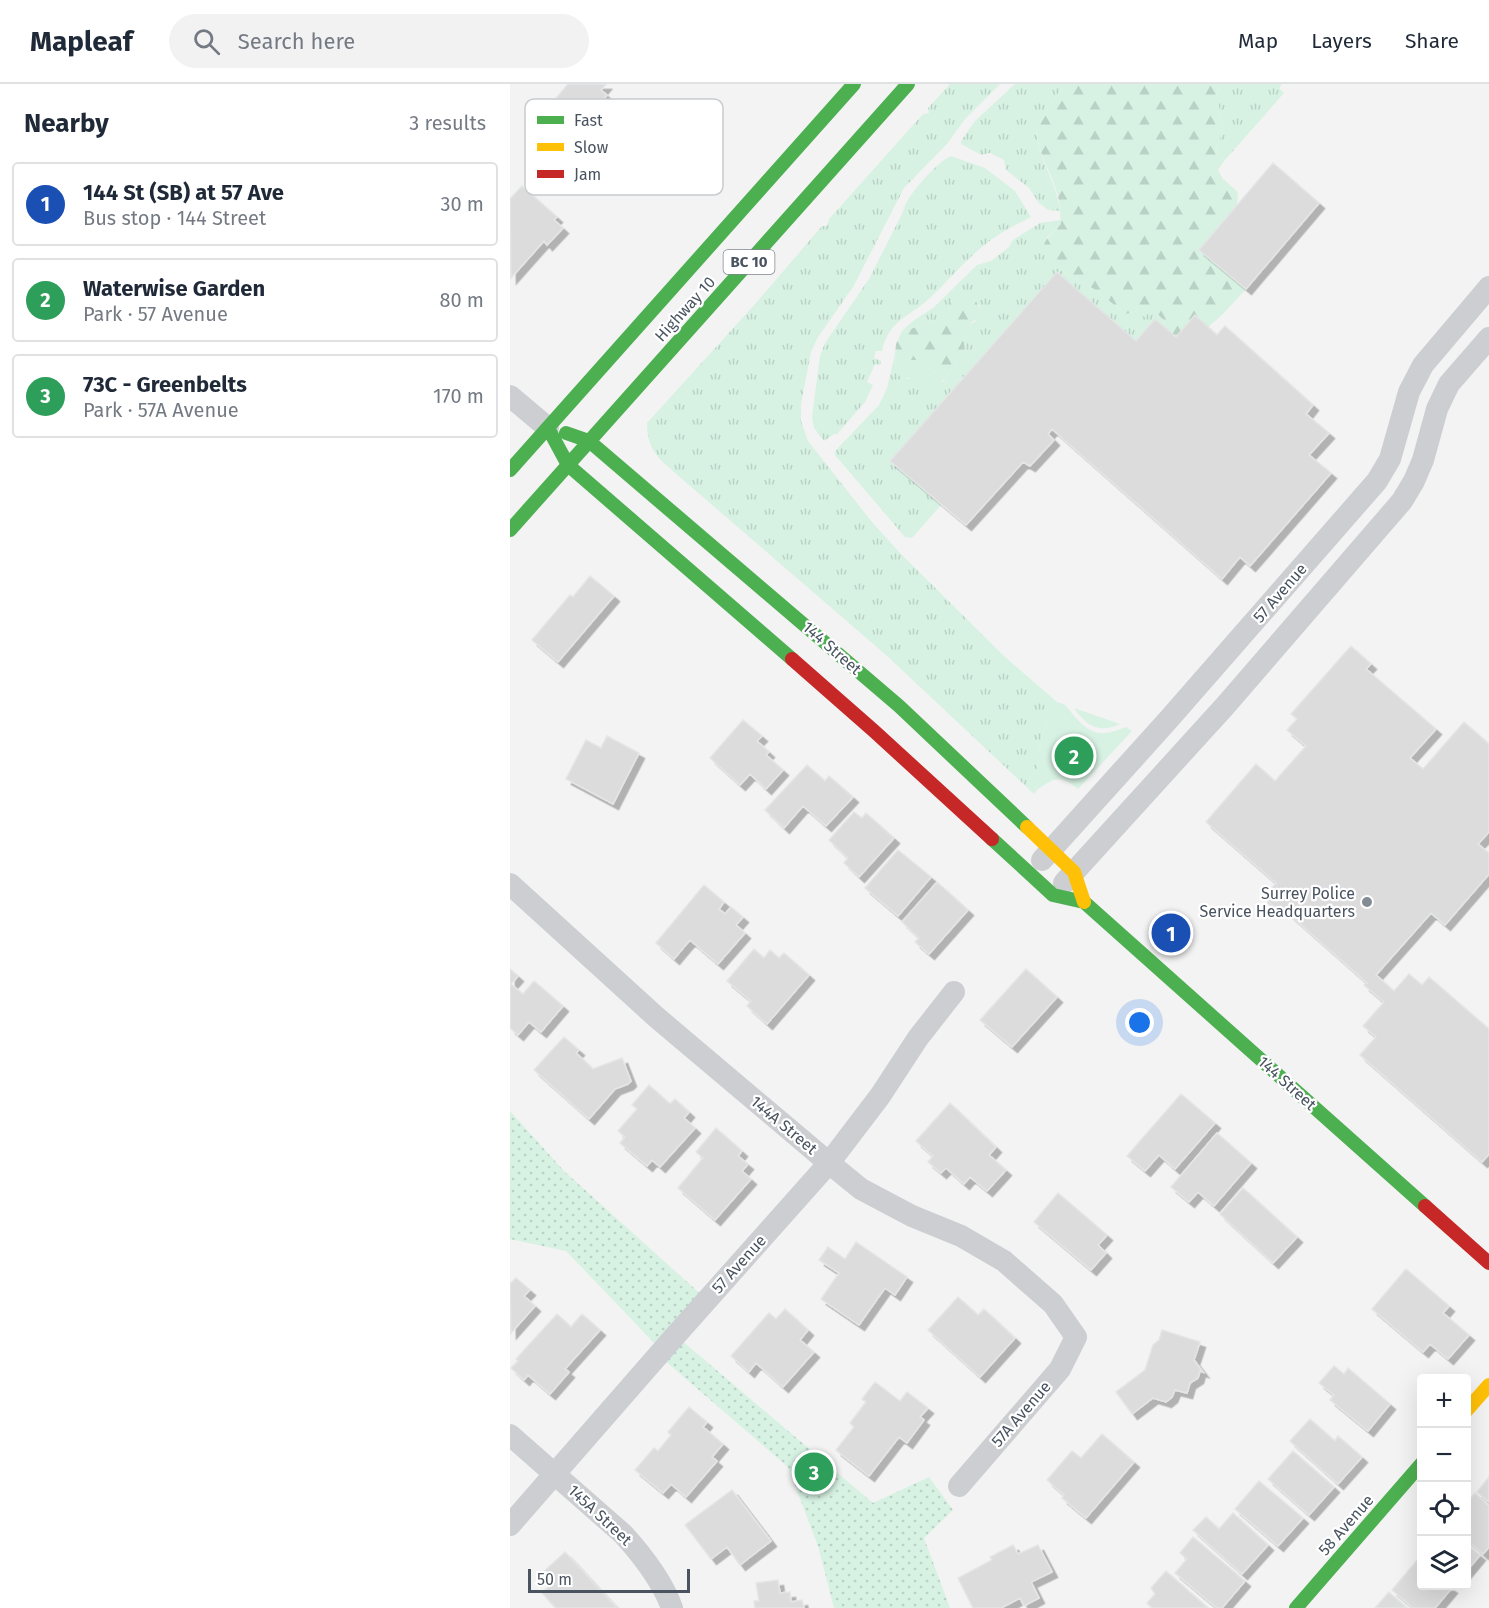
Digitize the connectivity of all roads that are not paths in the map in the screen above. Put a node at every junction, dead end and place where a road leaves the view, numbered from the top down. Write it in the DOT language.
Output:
graph roads {
  1 [pos="854,84"];
  2 [pos="908,84"];
  3 [pos="1489,287"];
  4 [pos="1489,338"];
  5 [pos="510,396"];
  6 [pos="548,428"];
  7 [pos="590,441"];
  8 [pos="568,465"];
  9 [pos="510,470"];
  10 [pos="510,530"];
  11 [pos="1051,850"];
  12 [pos="1074,872"];
  13 [pos="1030,874"];
  14 [pos="510,884"];
  15 [pos="1053,895"];
  16 [pos="1084,902"];
  17 [pos="954,992"];
  18 [pos="828,1163"];
  19 [pos="1489,1263"];
  20 [pos="1076,1336"];
  21 [pos="1489,1385"];
  22 [pos="1471,1406"];
  23 [pos="510,1436"];
  24 [pos="1417,1469"];
  25 [pos="555,1474"];
  26 [pos="959,1486"];
  27 [pos="510,1525"];
  28 [pos="672,1608"];
  29 [pos="1296,1608"];
  1 -- 6 [label="main road, Highway 10 / BC 10"];
  2 -- 7 [label="main road, Highway 10 / BC 10"];
  3 -- 11 [label="street, 57 Avenue"];
  4 -- 12 [label="street, 57 Avenue"];
  5 -- 6 [label="street, 144 Street"];
  6 -- 7 [label="main road, 144 Street"];
  6 -- 8 [label="main road, 144 Street"];
  6 -- 9 [label="main road, Highway 10 / BC 10"];
  7 -- 8 [label="main road, Highway 10 / BC 10"];
  7 -- 11 [label="main road, 144 Street"];
  8 -- 10 [label="main road, Highway 10 / BC 10"];
  8 -- 13 [label="main road, 144 Street"];
  11 -- 12 [label="main road, 144 Street"];
  11 -- 13 [label="street, 57 Avenue"];
  12 -- 15 [label="street, 57 Avenue"];
  12 -- 16 [label="main road, 144 Street"];
  13 -- 15 [label="main road, 144 Street"];
  14 -- 18 [label="street, 144A Street"];
  15 -- 16 [label="main road, 144 Street"];
  16 -- 19 [label="main road, 144 Street"];
  17 -- 18 [label="street, 57 Avenue"];
  18 -- 20 [label="street, 144A Street"];
  18 -- 25 [label="street, 57 Avenue"];
  20 -- 26 [label="street, 57A Avenue"];
  21 -- 22 [label="main road"];
  23 -- 25 [label="street, 145A Street"];
  24 -- 29 [label="main road, 58 Avenue"];
  25 -- 27 [label="street, 57 Avenue"];
  25 -- 28 [label="street, 145A Street"];
}
